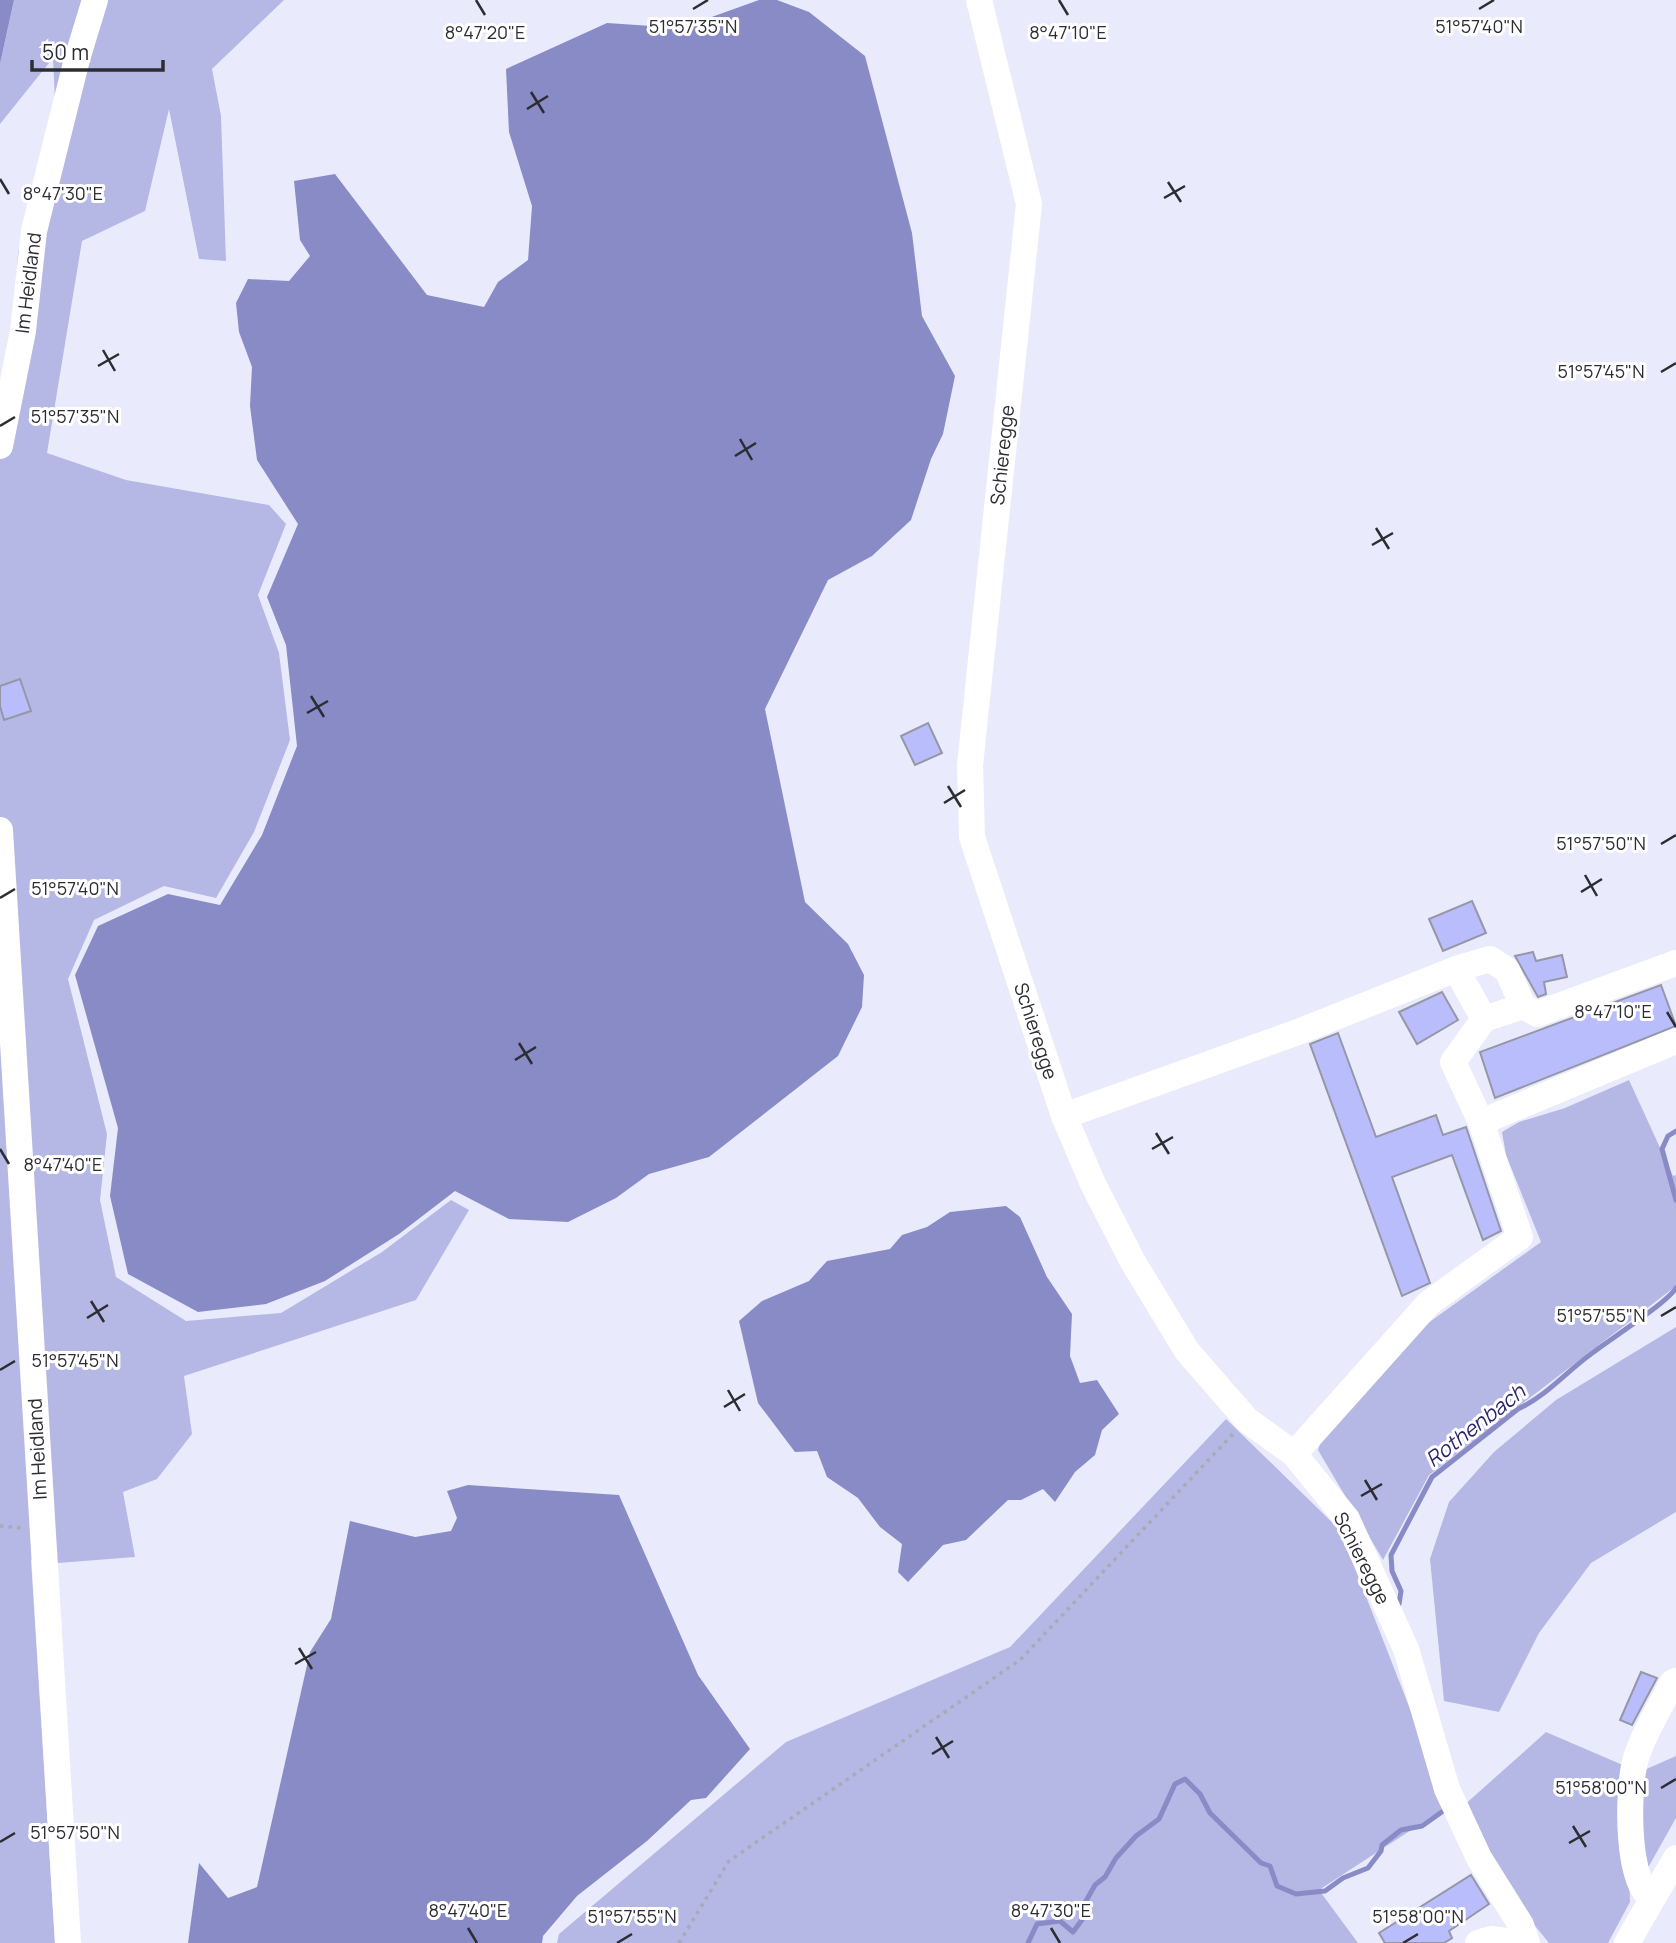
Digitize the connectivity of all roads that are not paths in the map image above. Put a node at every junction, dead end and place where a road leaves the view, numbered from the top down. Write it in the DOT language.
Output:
graph roads {
  1 [pos="95,0"];
  2 [pos="979,0"];
  3 [pos="0,446"];
  4 [pos="0,830"];
  5 [pos="1676,963"];
  6 [pos="1456,969"];
  7 [pos="1523,1006"];
  8 [pos="1484,1019"];
  9 [pos="1676,1041"];
  10 [pos="1064,1116"];
  11 [pos="1481,1122"];
  12 [pos="1294,1454"];
  13 [pos="1676,1681"];
  14 [pos="1676,1858"];
  15 [pos="1652,1899"];
  16 [pos="68,1943"];
  17 [pos="1478,1943"];
  18 [pos="1521,1943"];
  19 [pos="1527,1943"];
  20 [pos="1627,1943"];
  1 -- 3 [label="street, Im Heidland"];
  2 -- 10 [label="street, Schieregge"];
  4 -- 16 [label="street, Im Heidland"];
  5 -- 7 [label="street"];
  6 -- 7 [label="street"];
  6 -- 8 [label="street"];
  6 -- 10 [label="street"];
  7 -- 8 [label="street"];
  8 -- 11 [label="street"];
  9 -- 11 [label="street"];
  10 -- 12 [label="street, Schieregge"];
  11 -- 12 [label="street"];
  12 -- 19 [label="street, Schieregge"];
  13 -- 15 [label="street"];
  14 -- 15 [label="street"];
  15 -- 20 [label="street"];
  17 -- 18 [label="street"];
}
